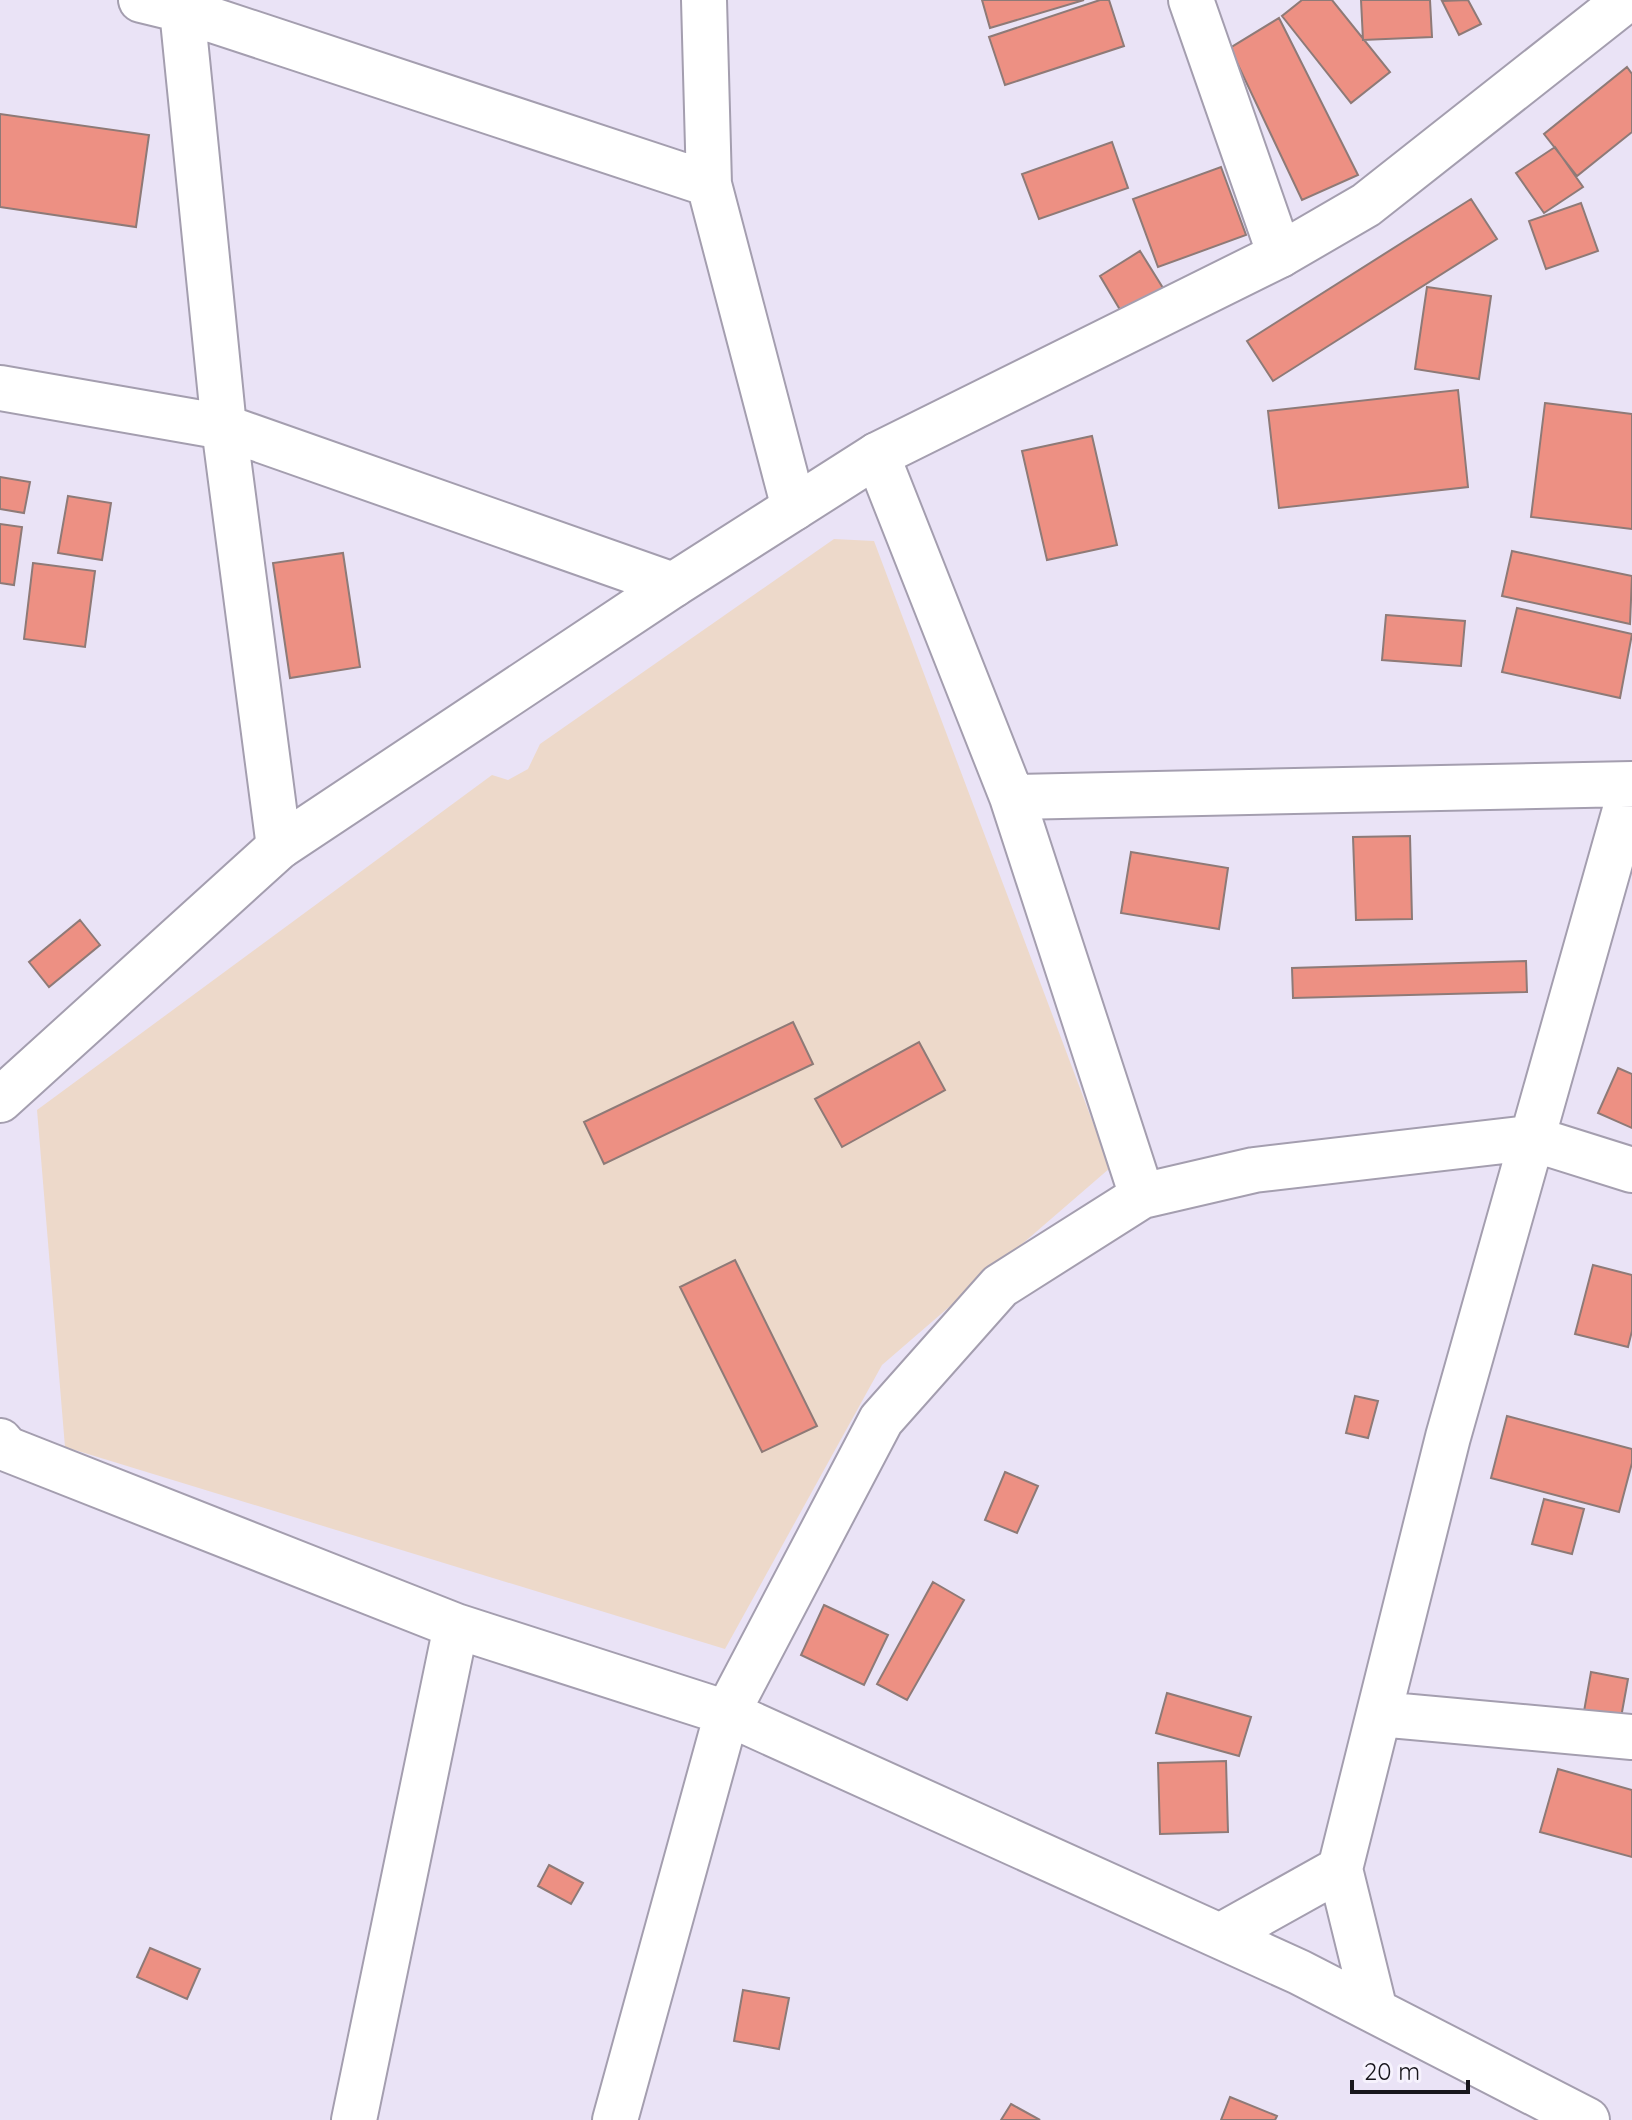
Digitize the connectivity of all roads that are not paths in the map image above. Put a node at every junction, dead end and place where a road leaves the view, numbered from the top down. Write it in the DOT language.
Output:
graph roads {
  1 [pos="704,0"];
  2 [pos="1191,0"];
  3 [pos="168,3"];
  4 [pos="1609,6"];
  5 [pos="709,184"];
  6 [pos="1280,255"];
  7 [pos="0,388"];
  8 [pos="224,427"];
  9 [pos="877,455"];
  10 [pos="794,508"];
  11 [pos="673,585"];
  12 [pos="1632,784"];
  13 [pos="1012,797"];
  14 [pos="279,847"];
  15 [pos="0,1100"];
  16 [pos="1530,1138"];
  17 [pos="1632,1170"];
  18 [pos="1142,1196"];
  19 [pos="2,1447"];
  20 [pos="456,1626"];
  21 [pos="727,1713"];
  22 [pos="1379,1714"];
  23 [pos="1632,1737"];
  24 [pos="1340,1869"];
  25 [pos="1220,1936"];
  26 [pos="1375,2011"];
  27 [pos="354,2120"];
  28 [pos="615,2120"];
  29 [pos="1587,2120"];
  1 -- 5 [label="street"];
  2 -- 6 [label="street"];
  3 -- 5 [label="street"];
  3 -- 8 [label="street"];
  4 -- 6 [label="street"];
  5 -- 10 [label="street"];
  6 -- 9 [label="street"];
  7 -- 8 [label="street"];
  8 -- 11 [label="street"];
  8 -- 14 [label="street"];
  9 -- 10 [label="street"];
  9 -- 13 [label="street"];
  10 -- 11 [label="street"];
  11 -- 14 [label="street"];
  12 -- 13 [label="street"];
  12 -- 16 [label="street"];
  13 -- 18 [label="street"];
  14 -- 15 [label="street"];
  16 -- 17 [label="street"];
  16 -- 18 [label="street"];
  16 -- 22 [label="street"];
  18 -- 21 [label="street"];
  19 -- 20 [label="street"];
  20 -- 21 [label="street"];
  20 -- 27 [label="street"];
  21 -- 25 [label="street"];
  21 -- 28 [label="street"];
  22 -- 23 [label="street"];
  22 -- 24 [label="street"];
  24 -- 25 [label="street"];
  24 -- 26 [label="street"];
  25 -- 26 [label="street"];
  26 -- 29 [label="street"];
}
